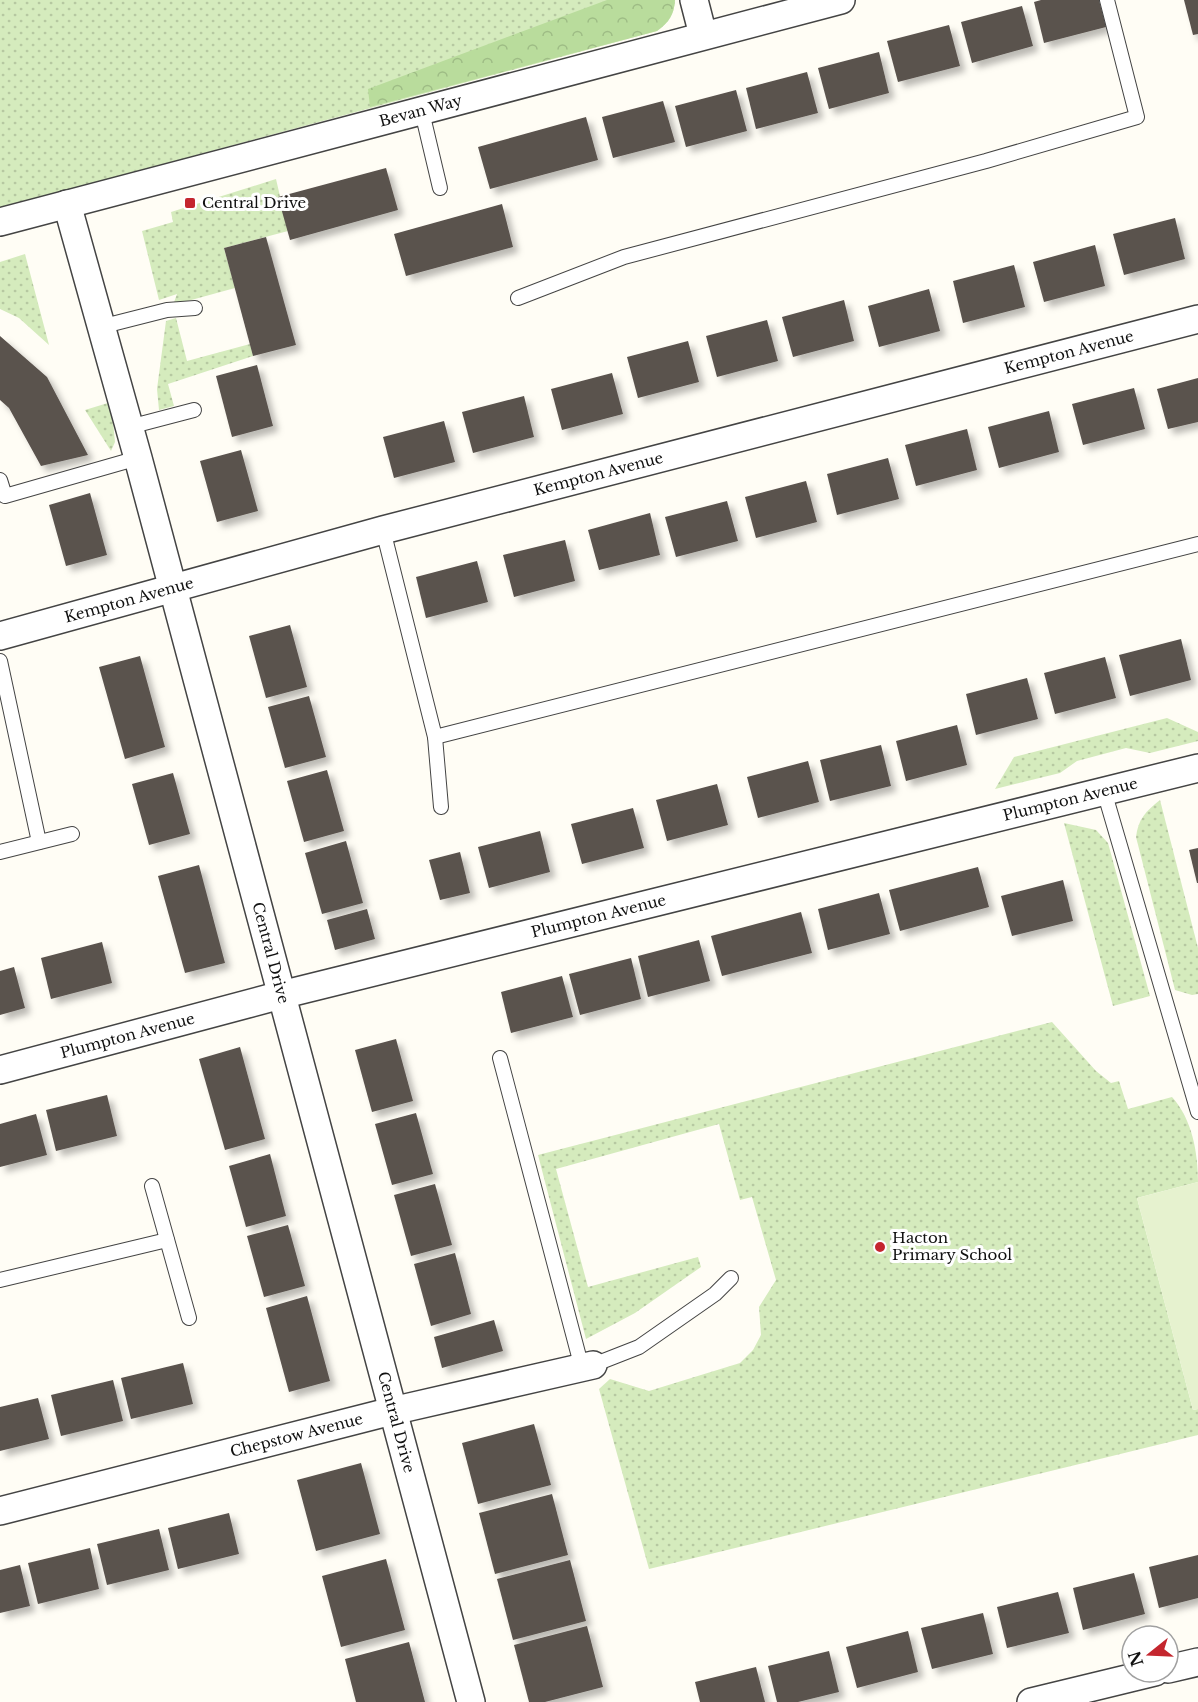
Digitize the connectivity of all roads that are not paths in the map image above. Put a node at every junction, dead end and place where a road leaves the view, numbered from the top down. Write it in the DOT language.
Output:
graph roads {
  1 [pos="693,0"];
  2 [pos="842,0"];
  3 [pos="1107,0"];
  4 [pos="703,35"];
  5 [pos="422,112"];
  6 [pos="440,188"];
  7 [pos="67,204"];
  8 [pos="0,222"];
  9 [pos="518,298"];
  10 [pos="195,308"];
  11 [pos="1198,319"];
  12 [pos="100,327"];
  13 [pos="195,410"];
  14 [pos="129,427"];
  15 [pos="138,458"];
  16 [pos="0,480"];
  17 [pos="383,530"];
  18 [pos="1198,543"];
  19 [pos="171,587"];
  20 [pos="0,636"];
  21 [pos="0,661"];
  22 [pos="435,737"];
  23 [pos="1198,768"];
  24 [pos="1104,791"];
  25 [pos="441,807"];
  26 [pos="72,834"];
  27 [pos="39,842"];
  28 [pos="0,852"];
  29 [pos="281,995"];
  30 [pos="500,1058"];
  31 [pos="0,1070"];
  32 [pos="1198,1112"];
  33 [pos="152,1186"];
  34 [pos="167,1240"];
  35 [pos="731,1278"];
  36 [pos="0,1280"];
  37 [pos="189,1318"];
  38 [pos="587,1366"];
  39 [pos="392,1411"];
  40 [pos="0,1511"];
  41 [pos="1198,1662"];
  42 [pos="1180,1666"];
  43 [pos="1120,1680"];
  44 [pos="471,1702"];
  45 [pos="1031,1702"];
  1 -- 4 [label="street"];
  2 -- 4 [label="street, Bevan Way"];
  3 -- 9 [label="lane"];
  4 -- 5 [label="street, Bevan Way"];
  5 -- 6 [label="lane"];
  5 -- 7 [label="street, Bevan Way"];
  7 -- 8 [label="street, Bevan Way"];
  7 -- 12 [label="street, Central Drive"];
  10 -- 12 [label="lane"];
  11 -- 17 [label="street, Kempton Avenue"];
  12 -- 14 [label="street, Central Drive"];
  13 -- 14 [label="lane"];
  14 -- 15 [label="street, Central Drive"];
  15 -- 16 [label="lane"];
  15 -- 19 [label="street, Central Drive"];
  17 -- 19 [label="street, Kempton Avenue"];
  17 -- 22 [label="lane"];
  18 -- 22 [label="lane"];
  19 -- 20 [label="street, Kempton Avenue"];
  19 -- 29 [label="street, Central Drive"];
  21 -- 27 [label="lane"];
  22 -- 25 [label="lane"];
  23 -- 24 [label="street, Plumpton Avenue"];
  24 -- 29 [label="street, Plumpton Avenue"];
  24 -- 32 [label="lane"];
  26 -- 27 [label="lane"];
  27 -- 28 [label="lane"];
  29 -- 31 [label="street, Plumpton Avenue"];
  29 -- 39 [label="street, Central Drive"];
  30 -- 38 [label="lane"];
  33 -- 34 [label="lane"];
  34 -- 36 [label="lane"];
  34 -- 37 [label="lane"];
  35 -- 38 [label="lane"];
  38 -- 39 [label="street, Chepstow Avenue"];
  39 -- 40 [label="street, Chepstow Avenue"];
  39 -- 44 [label="street, Central Drive"];
  41 -- 42 [label="street"];
  43 -- 45 [label="street"];
}
